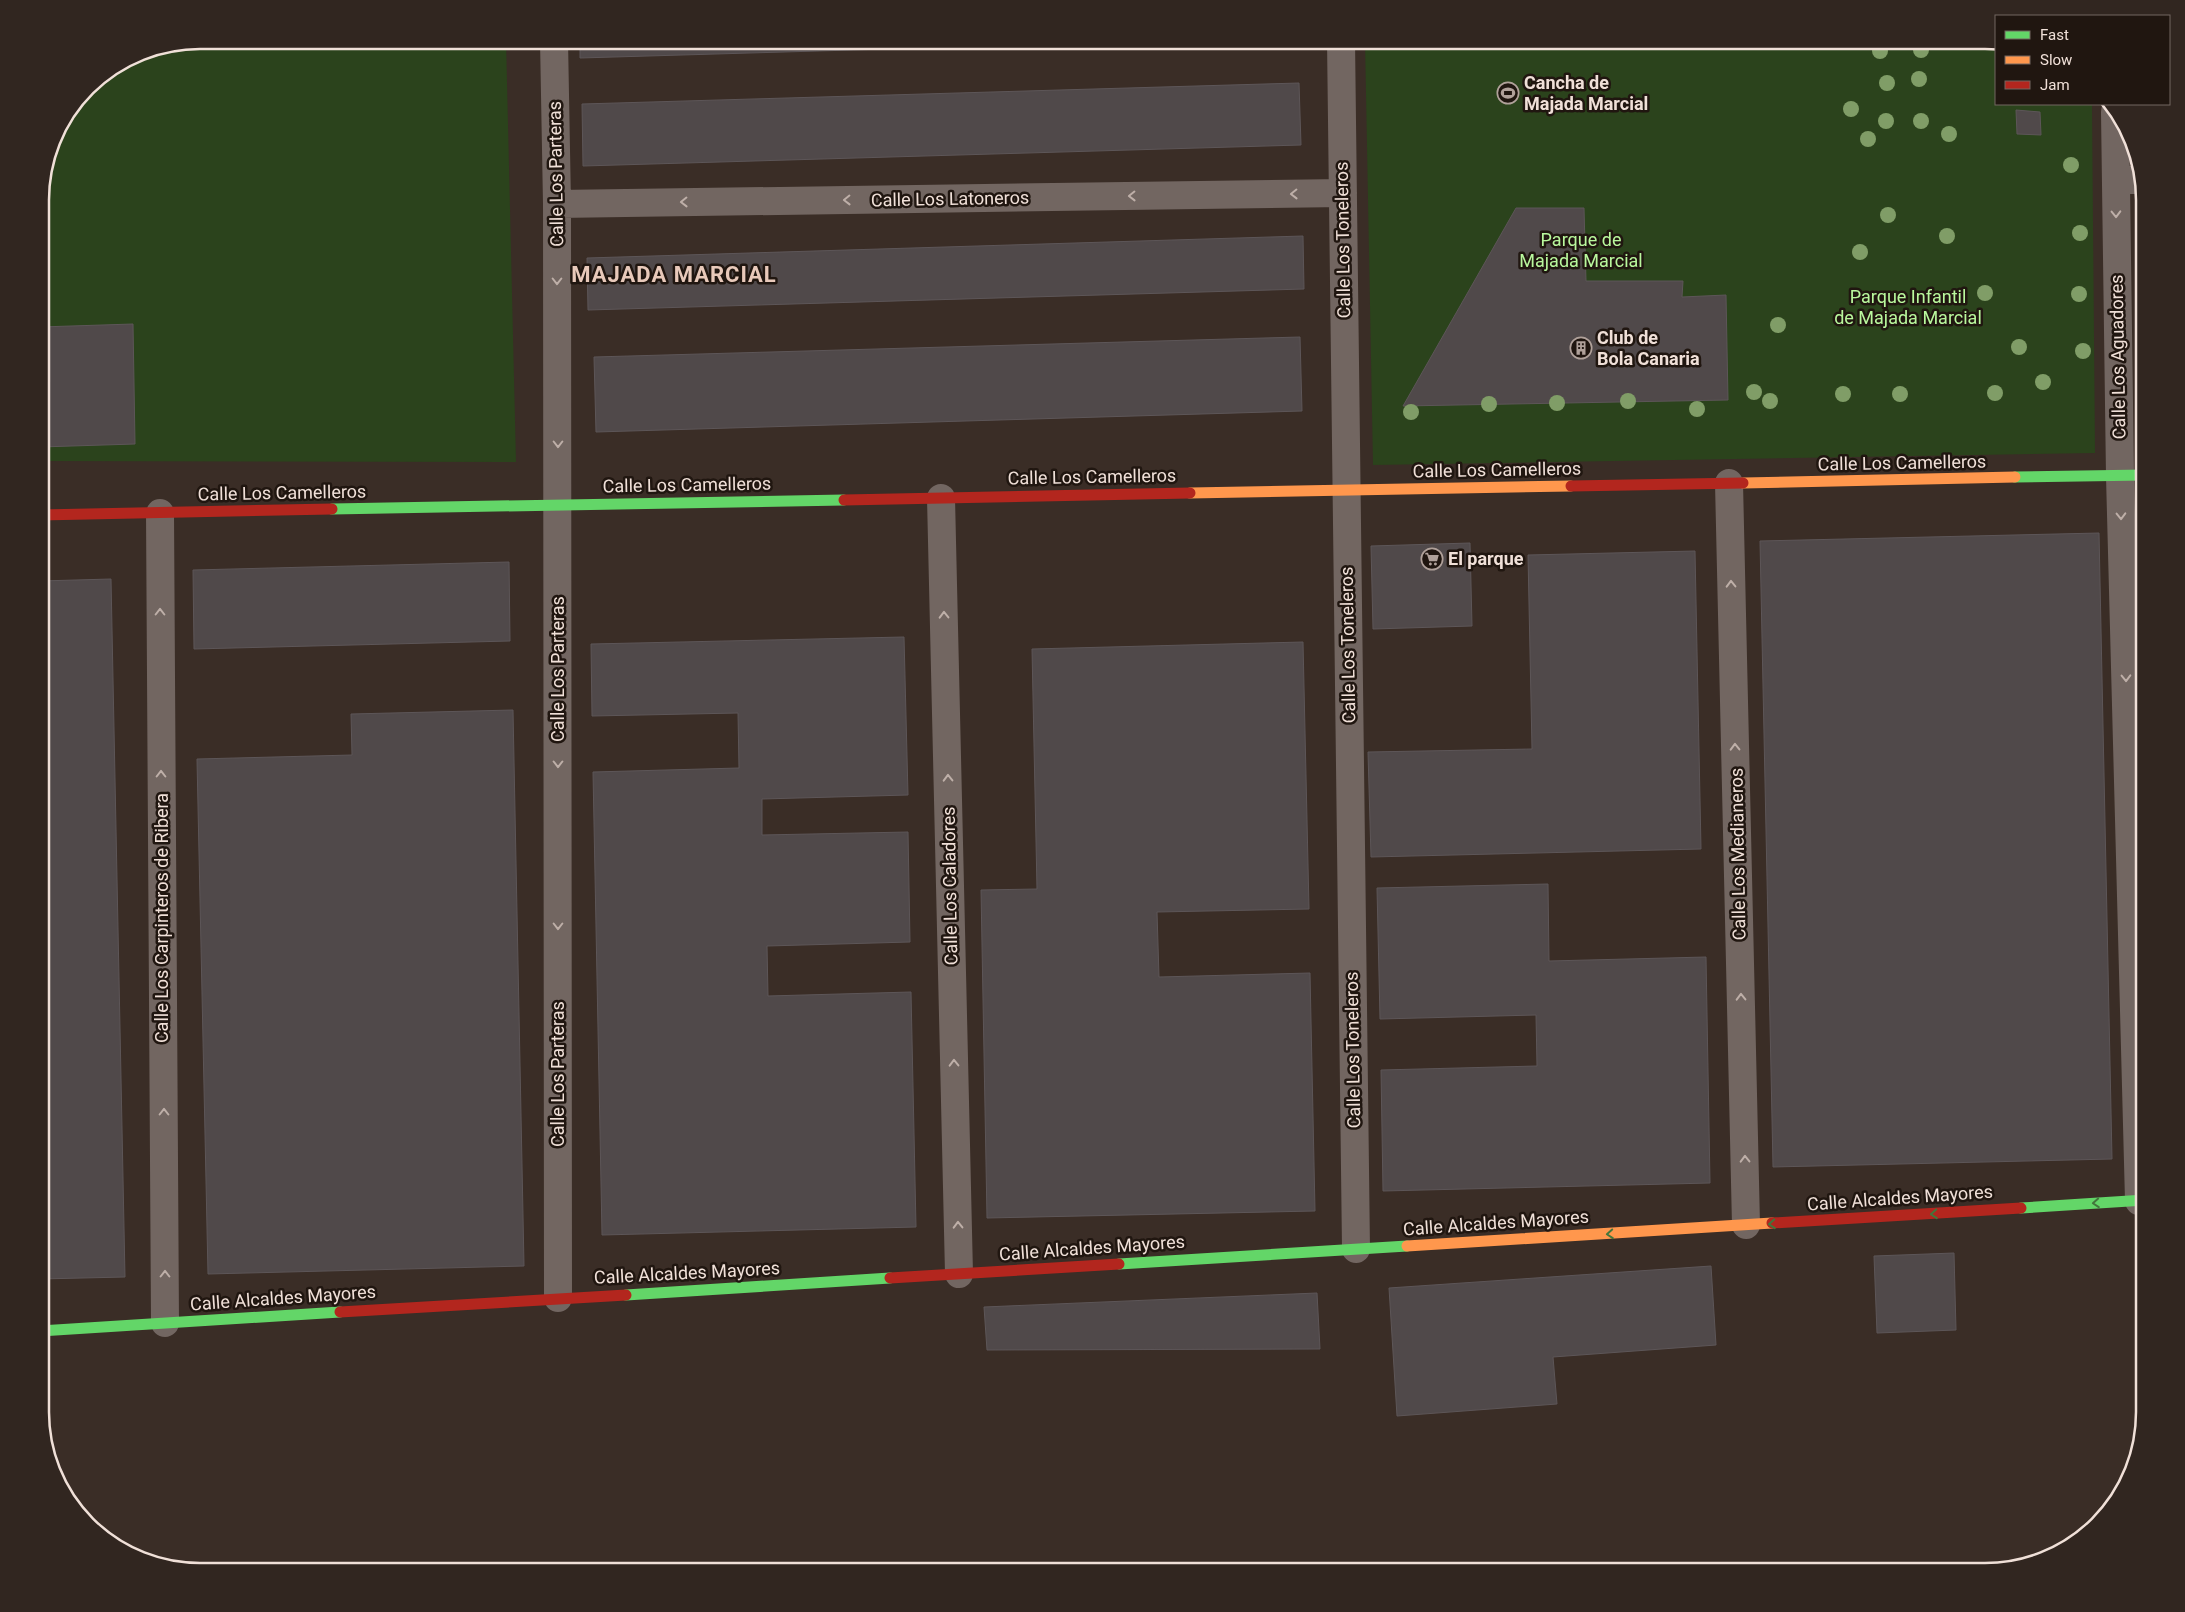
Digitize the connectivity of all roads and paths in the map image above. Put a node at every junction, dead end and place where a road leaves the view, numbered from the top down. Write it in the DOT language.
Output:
graph roads {
  1 [pos="554,49"];
  2 [pos="1341,49"];
  3 [pos="2118,128"];
  4 [pos="2128,180"];
  5 [pos="1343,193"];
  6 [pos="557,204"];
  7 [pos="2133,476"];
  8 [pos="1729,483"];
  9 [pos="1347,490"];
  10 [pos="941,498"];
  11 [pos="558,505"];
  12 [pos="160,513"];
  13 [pos="49,515"];
  14 [pos="2136,718"];
  15 [pos="2136,1201"];
  16 [pos="1746,1226"];
  17 [pos="1356,1249"];
  18 [pos="959,1274"];
  19 [pos="558,1298"];
  20 [pos="165,1323"];
  21 [pos="49,1330"];
  1 -- 6 [label="street, Calle Los Parteras"];
  2 -- 5 [label="street, Calle Los Toneleros"];
  3 -- 4 [label="street, Calle Los Aguadores"];
  4 -- 7 [label="street, Calle Los Aguadores, one-way"];
  5 -- 6 [label="street, Calle Los Latoneros, one-way"];
  5 -- 9 [label="street, Calle Los Toneleros"];
  6 -- 11 [label="street, Calle Los Parteras, one-way"];
  7 -- 8 [label="street, Calle Los Camelleros"];
  7 -- 14 [label="street, Calle Los Aguadores, one-way"];
  8 -- 9 [label="street, Calle Los Camelleros"];
  16 -- 8 [label="street, Calle Los Medianeros, one-way"];
  9 -- 10 [label="street, Calle Los Camelleros"];
  9 -- 17 [label="street, Calle Los Toneleros"];
  10 -- 11 [label="street, Calle Los Camelleros"];
  18 -- 10 [label="street, Calle Los Caladores, one-way"];
  11 -- 12 [label="street, Calle Los Camelleros"];
  11 -- 19 [label="street, Calle Los Parteras, one-way"];
  12 -- 13 [label="street, Calle Los Camelleros"];
  20 -- 12 [label="street, Calle Los Carpinteros de Ribera, one-way"];
  15 -- 16 [label="street, Calle Alcaldes Mayores, one-way"];
  16 -- 17 [label="street, Calle Alcaldes Mayores, one-way"];
  17 -- 18 [label="street, Calle Alcaldes Mayores"];
  18 -- 19 [label="street, Calle Alcaldes Mayores"];
  19 -- 20 [label="street, Calle Alcaldes Mayores"];
  20 -- 21 [label="street, Calle Alcaldes Mayores"];
}
